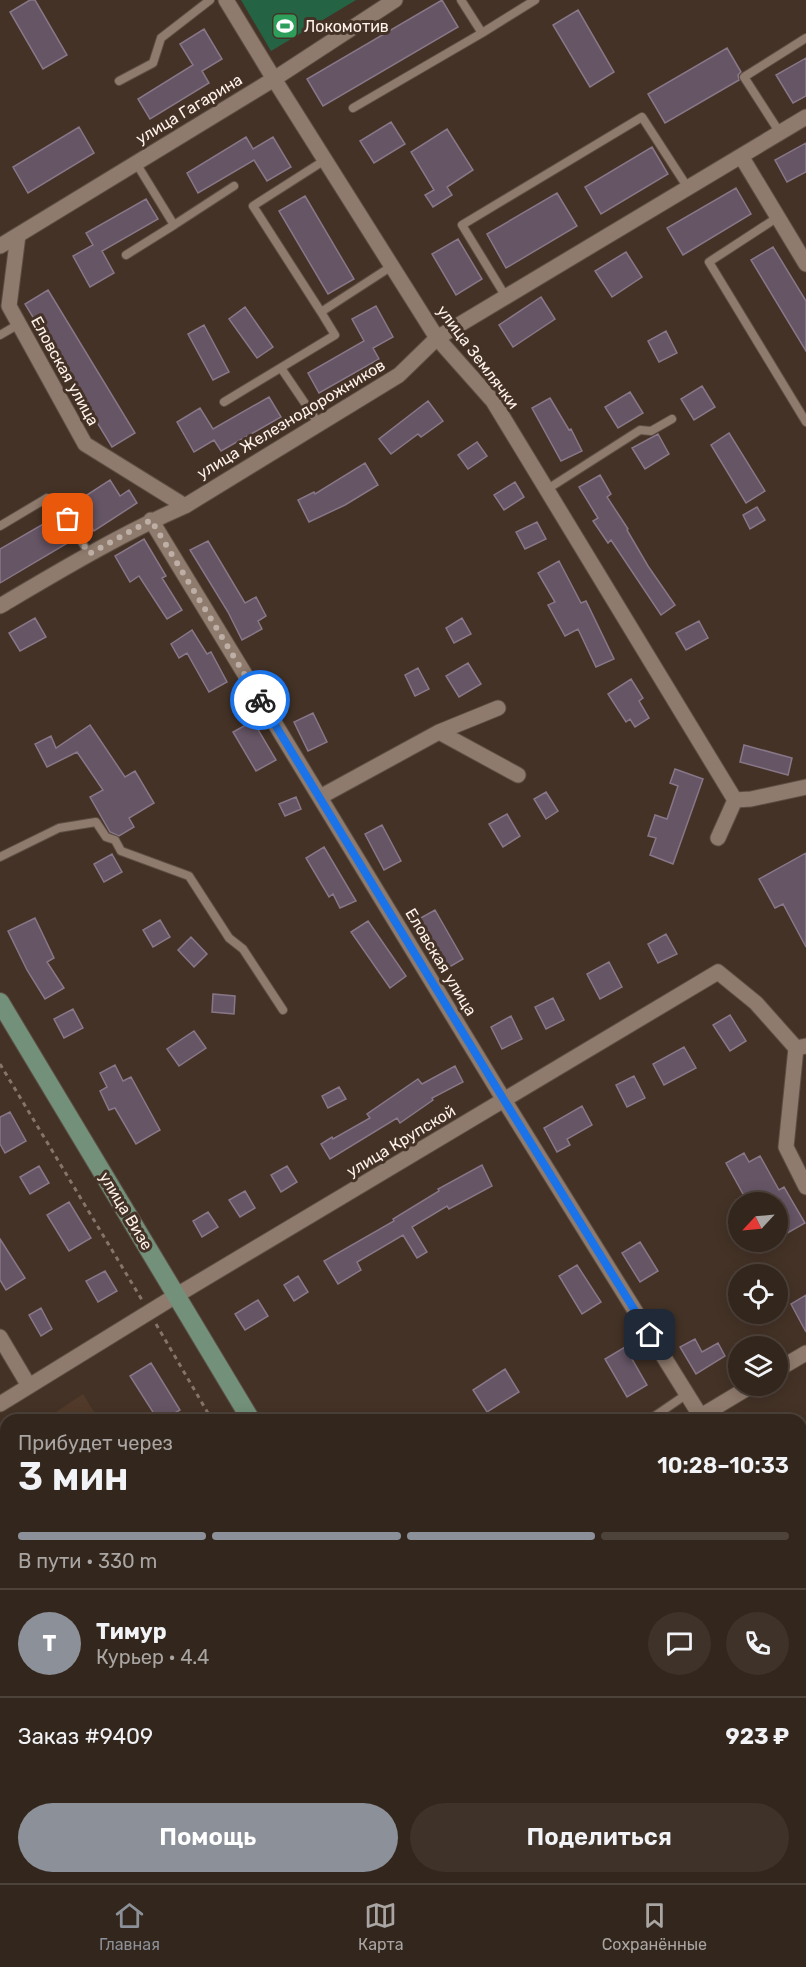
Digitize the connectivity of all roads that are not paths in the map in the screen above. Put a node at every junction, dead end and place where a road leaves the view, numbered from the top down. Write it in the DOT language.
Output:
graph roads {
  1 [pos="210,0"];
  2 [pos="226,0"];
  3 [pos="395,0"];
  4 [pos="461,0"];
  5 [pos="535,0"];
  6 [pos="482,33"];
  7 [pos="806,38"];
  8 [pos="274,79"];
  9 [pos="119,81"];
  10 [pos="353,108"];
  11 [pos="806,117"];
  12 [pos="780,133"];
  13 [pos="741,156"];
  14 [pos="325,160"];
  15 [pos="136,163"];
  16 [pos="234,186"];
  17 [pos="688,188"];
  18 [pos="778,217"];
  19 [pos="174,225"];
  20 [pos="18,235"];
  21 [pos="0,246"];
  22 [pos="126,255"];
  23 [pos="806,264"];
  24 [pos="392,266"];
  25 [pos="506,297"];
  26 [pos="321,312"];
  27 [pos="19,324"];
  28 [pos="0,335"];
  29 [pos="437,338"];
  30 [pos="281,368"];
  31 [pos="224,402"];
  32 [pos="672,418"];
  33 [pos="806,422"];
  34 [pos="319,424"];
  35 [pos="546,490"];
  36 [pos="185,506"];
  37 [pos="151,520"];
  38 [pos="0,525"];
  39 [pos="89,554"];
  40 [pos="0,606"];
  41 [pos="498,708"];
  42 [pos="439,732"];
  43 [pos="518,776"];
  44 [pos="806,787"];
  45 [pos="320,797"];
  46 [pos="735,800"];
  47 [pos="718,838"];
  48 [pos="0,857"];
  49 [pos="0,1002"];
  50 [pos="283,1010"];
  51 [pos="801,1047"];
  52 [pos="504,1100"];
  53 [pos="806,1187"];
  54 [pos="177,1295"];
  55 [pos="0,1336"];
  56 [pos="806,1353"];
  57 [pos="788,1364"];
  58 [pos="29,1386"];
  59 [pos="687,1394"];
  60 [pos="736,1396"];
  61 [pos="0,1404"];
  62 [pos="247,1414"];
  63 [pos="658,1414"];
  64 [pos="700,1414"];
  65 [pos="708,1414"];
  1 -- 9 [label="lane"];
  2 -- 8 [label="street, улица Землячки"];
  3 -- 8 [label="street, улица Гагарина"];
  4 -- 6 [label="lane"];
  5 -- 6 [label="lane"];
  6 -- 10 [label="lane"];
  7 -- 12 [label="lane"];
  8 -- 14 [label="street, улица Землячки"];
  8 -- 15 [label="street, улица Гагарина"];
  11 -- 12 [label="street, улица Железнодорожников"];
  12 -- 13 [label="street, улица Железнодорожников"];
  13 -- 17 [label="street, улица Железнодорожников"];
  13 -- 18 [label="street"];
  14 -- 24 [label="street, улица Землячки"];
  14 -- 26 [label="lane"];
  15 -- 19 [label="lane"];
  15 -- 20 [label="street, улица Гагарина"];
  16 -- 19 [label="lane"];
  17 -- 25 [label="street, улица Железнодорожников"];
  17 -- 25 [label="lane"];
  18 -- 23 [label="street"];
  18 -- 33 [label="lane"];
  19 -- 22 [label="lane"];
  20 -- 21 [label="street, улица Гагарина"];
  20 -- 27 [label="street, Еловская улица"];
  24 -- 26 [label="lane"];
  24 -- 29 [label="street, улица Землячки"];
  25 -- 29 [label="street, улица Железнодорожников"];
  26 -- 30 [label="lane"];
  27 -- 28 [label="lane"];
  27 -- 36 [label="street, Еловская улица"];
  29 -- 34 [label="street, улица Железнодорожников"];
  29 -- 35 [label="street, улица Землячки"];
  30 -- 31 [label="lane"];
  30 -- 34 [label="lane"];
  32 -- 35 [label="lane"];
  34 -- 36 [label="street, улица Железнодорожников"];
  35 -- 46 [label="street, улица Землячки"];
  36 -- 37 [label="street, улица Железнодорожников"];
  37 -- 39 [label="street, улица Железнодорожников"];
  37 -- 45 [label="street, Еловская улица"];
  38 -- 39 [label="lane"];
  39 -- 40 [label="street, улица Железнодорожников"];
  41 -- 42 [label="street"];
  42 -- 43 [label="street"];
  42 -- 45 [label="street"];
  44 -- 46 [label="street"];
  45 -- 52 [label="street, Еловская улица"];
  46 -- 47 [label="street"];
  48 -- 50 [label="lane"];
  49 -- 54 [label="street, улица Визе"];
  51 -- 52 [label="street, улица Крупской"];
  51 -- 53 [label="street"];
  52 -- 54 [label="street, улица Крупской"];
  52 -- 59 [label="street, Еловская улица"];
  54 -- 58 [label="street, улица Крупской"];
  54 -- 62 [label="street, улица Визе"];
  55 -- 58 [label="street"];
  56 -- 57 [label="street"];
  58 -- 61 [label="street, улица Крупской"];
  59 -- 63 [label="lane"];
  59 -- 64 [label="street, Еловская улица"];
  60 -- 65 [label="street"];
}
